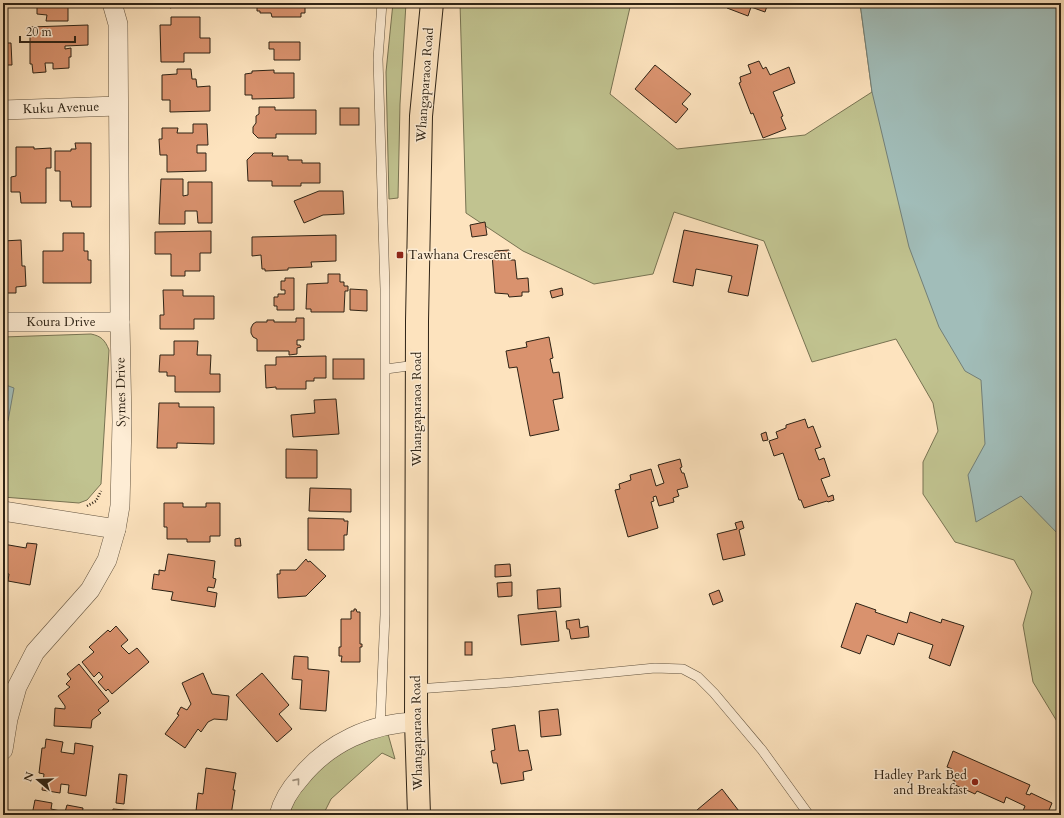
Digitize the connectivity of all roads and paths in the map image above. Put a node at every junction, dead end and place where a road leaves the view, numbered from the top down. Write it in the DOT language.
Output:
graph roads {
  1 [pos="112,3"];
  2 [pos="382,3"];
  3 [pos="432,3"];
  4 [pos="118,106"];
  5 [pos="3,110"];
  6 [pos="3,322"];
  7 [pos="120,322"];
  8 [pos="416,365"];
  9 [pos="386,369"];
  10 [pos="103,489"];
  11 [pos="82,506"];
  12 [pos="3,511"];
  13 [pos="116,529"];
  14 [pos="417,689"];
  15 [pos="416,722"];
  16 [pos="380,727"];
  17 [pos="3,750"];
  18 [pos="279,815"];
  19 [pos="419,815"];
  20 [pos="809,815"];
  1 -- 4 [label="street, Symes Drive"];
  2 -- 9 [label="lane"];
  3 -- 8 [label="main road, Whangaparaoa Road"];
  4 -- 5 [label="street, Kuku Avenue"];
  4 -- 7 [label="street, Symes Drive"];
  6 -- 7 [label="street, Koura Drive"];
  7 -- 13 [label="street, Symes Drive"];
  8 -- 9 [label="lane"];
  8 -- 14 [label="main road, Whangaparaoa Road"];
  9 -- 16 [label="lane"];
  10 -- 11 [label="path"];
  12 -- 13 [label="street"];
  13 -- 17 [label="street, Symes Drive"];
  14 -- 15 [label="main road, Whangaparaoa Road"];
  14 -- 20 [label="lane"];
  15 -- 16 [label="street"];
  15 -- 19 [label="main road, Whangaparaoa Road"];
  18 -- 16 [label="street, one-way"];
}
